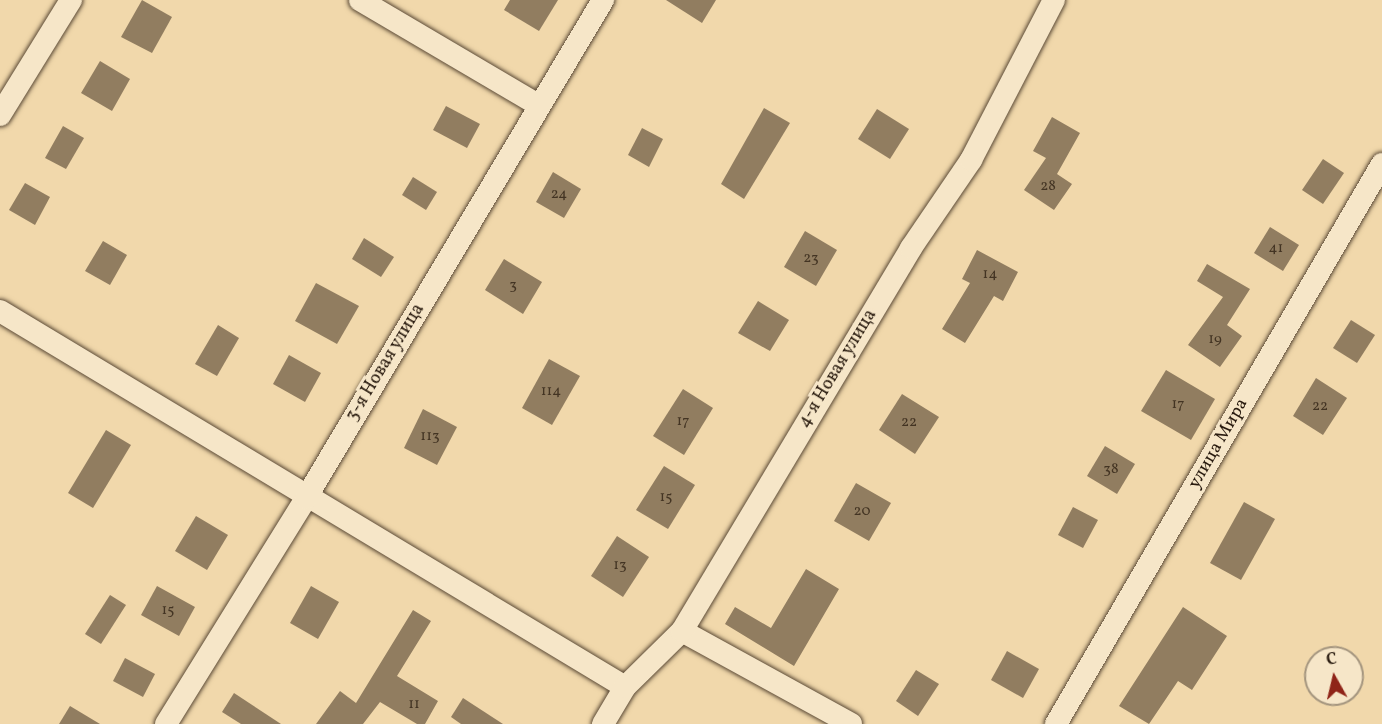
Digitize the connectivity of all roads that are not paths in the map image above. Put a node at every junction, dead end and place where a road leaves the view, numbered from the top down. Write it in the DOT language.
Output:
graph roads {
  1 [pos="71,0"];
  2 [pos="360,0"];
  3 [pos="603,0"];
  4 [pos="1054,0"];
  5 [pos="538,105"];
  6 [pos="0,115"];
  7 [pos="1382,164"];
  8 [pos="0,311"];
  9 [pos="306,498"];
  10 [pos="682,631"];
  11 [pos="625,687"];
  12 [pos="166,724"];
  13 [pos="603,724"];
  14 [pos="851,724"];
  15 [pos="1056,724"];
  1 -- 6 [label="street"];
  2 -- 5 [label="street"];
  3 -- 5 [label="street, 3-я Новая улица"];
  4 -- 10 [label="street, 4-я Новая улица"];
  5 -- 9 [label="street, 3-я Новая улица"];
  7 -- 15 [label="street, улица Мира"];
  8 -- 9 [label="street"];
  9 -- 11 [label="street"];
  9 -- 12 [label="street, 3-я Новая улица"];
  10 -- 11 [label="street, 4-я Новая улица"];
  10 -- 14 [label="street"];
  11 -- 13 [label="street, 4-я Новая улица"];
}
